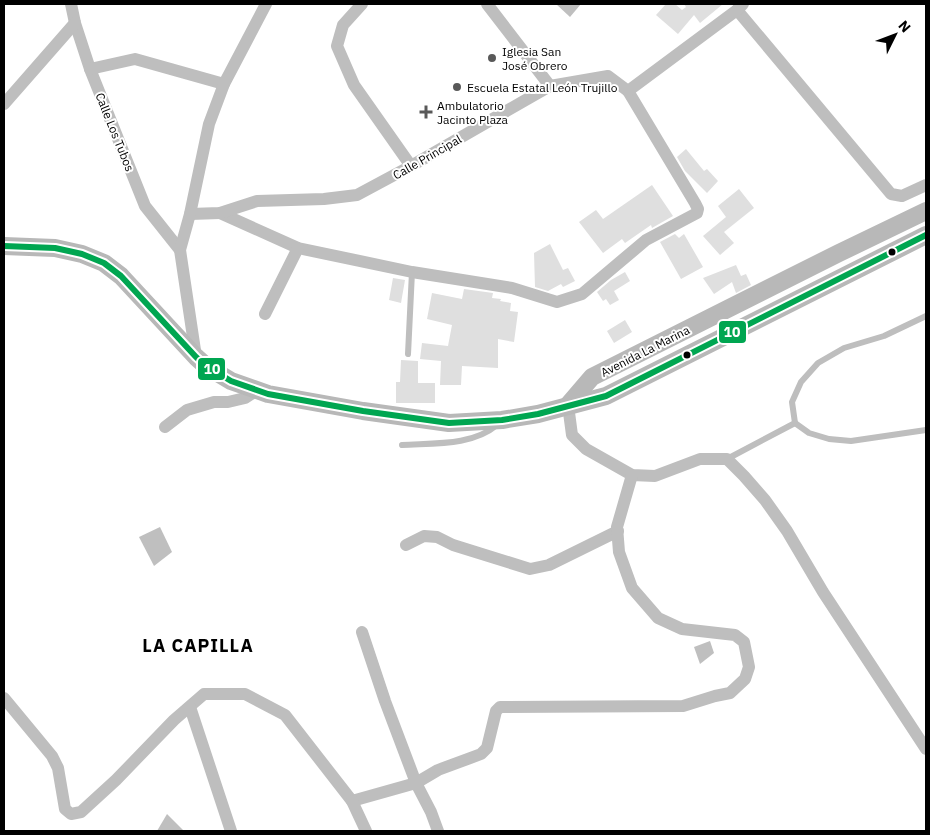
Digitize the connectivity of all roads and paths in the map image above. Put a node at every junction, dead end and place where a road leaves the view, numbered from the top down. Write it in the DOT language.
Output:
graph roads {
  1 [pos="71,4"];
  2 [pos="266,4"];
  3 [pos="362,4"];
  4 [pos="487,4"];
  5 [pos="740,7"];
  6 [pos="75,23"];
  7 [pos="90,69"];
  8 [pos="224,84"];
  9 [pos="550,86"];
  10 [pos="628,91"];
  11 [pos="4,104"];
  12 [pos="410,166"];
  13 [pos="926,185"];
  14 [pos="926,211"];
  15 [pos="220,213"];
  16 [pos="190,214"];
  17 [pos="926,235"];
  18 [pos="4,246"];
  19 [pos="298,248"];
  20 [pos="180,250"];
  21 [pos="412,272"];
  22 [pos="265,314"];
  23 [pos="926,316"];
  24 [pos="408,354"];
  25 [pos="196,358"];
  26 [pos="257,390"];
  27 [pos="568,406"];
  28 [pos="502,420"];
  29 [pos="794,423"];
  30 [pos="165,427"];
  31 [pos="926,430"];
  32 [pos="402,445"];
  33 [pos="727,460"];
  34 [pos="632,475"];
  35 [pos="618,531"];
  36 [pos="406,545"];
  37 [pos="362,632"];
  38 [pos="4,698"];
  39 [pos="190,707"];
  40 [pos="926,749"];
  41 [pos="416,783"];
  42 [pos="352,801"];
  43 [pos="231,831"];
  44 [pos="366,831"];
  45 [pos="438,831"];
  1 -- 6 [label="street, Calle Los Tubos"];
  2 -- 8 [label="street"];
  3 -- 12 [label="street"];
  4 -- 9 [label="street"];
  5 -- 10 [label="street"];
  5 -- 13 [label="street"];
  6 -- 7 [label="street, Calle Los Tubos"];
  6 -- 11 [label="street"];
  7 -- 8 [label="street"];
  7 -- 20 [label="street, Calle Los Tubos"];
  8 -- 16 [label="street"];
  9 -- 10 [label="street, Calle Principal"];
  9 -- 12 [label="street, Calle Principal"];
  10 -- 21 [label="street"];
  12 -- 15 [label="street, Calle Principal"];
  14 -- 27 [label="main road, Avenida La Marina"];
  15 -- 16 [label="street, Calle Principal"];
  15 -- 19 [label="street"];
  16 -- 20 [label="street"];
  17 -- 27 [label="main road, Avenida La Marina"];
  18 -- 25 [label="main road"];
  19 -- 21 [label="street"];
  19 -- 22 [label="street"];
  20 -- 25 [label="street"];
  21 -- 24 [label="lane"];
  23 -- 29 [label="lane"];
  25 -- 26 [label="main road"];
  26 -- 28 [label="main road"];
  26 -- 30 [label="street"];
  27 -- 28 [label="main road"];
  27 -- 34 [label="street"];
  28 -- 32 [label="lane"];
  29 -- 31 [label="lane"];
  29 -- 33 [label="lane"];
  33 -- 34 [label="street"];
  33 -- 40 [label="street"];
  34 -- 35 [label="street"];
  35 -- 36 [label="street"];
  35 -- 41 [label="street"];
  37 -- 41 [label="street"];
  38 -- 39 [label="street"];
  39 -- 42 [label="street"];
  39 -- 43 [label="street"];
  41 -- 42 [label="street"];
  41 -- 45 [label="street"];
  42 -- 44 [label="street"];
}
